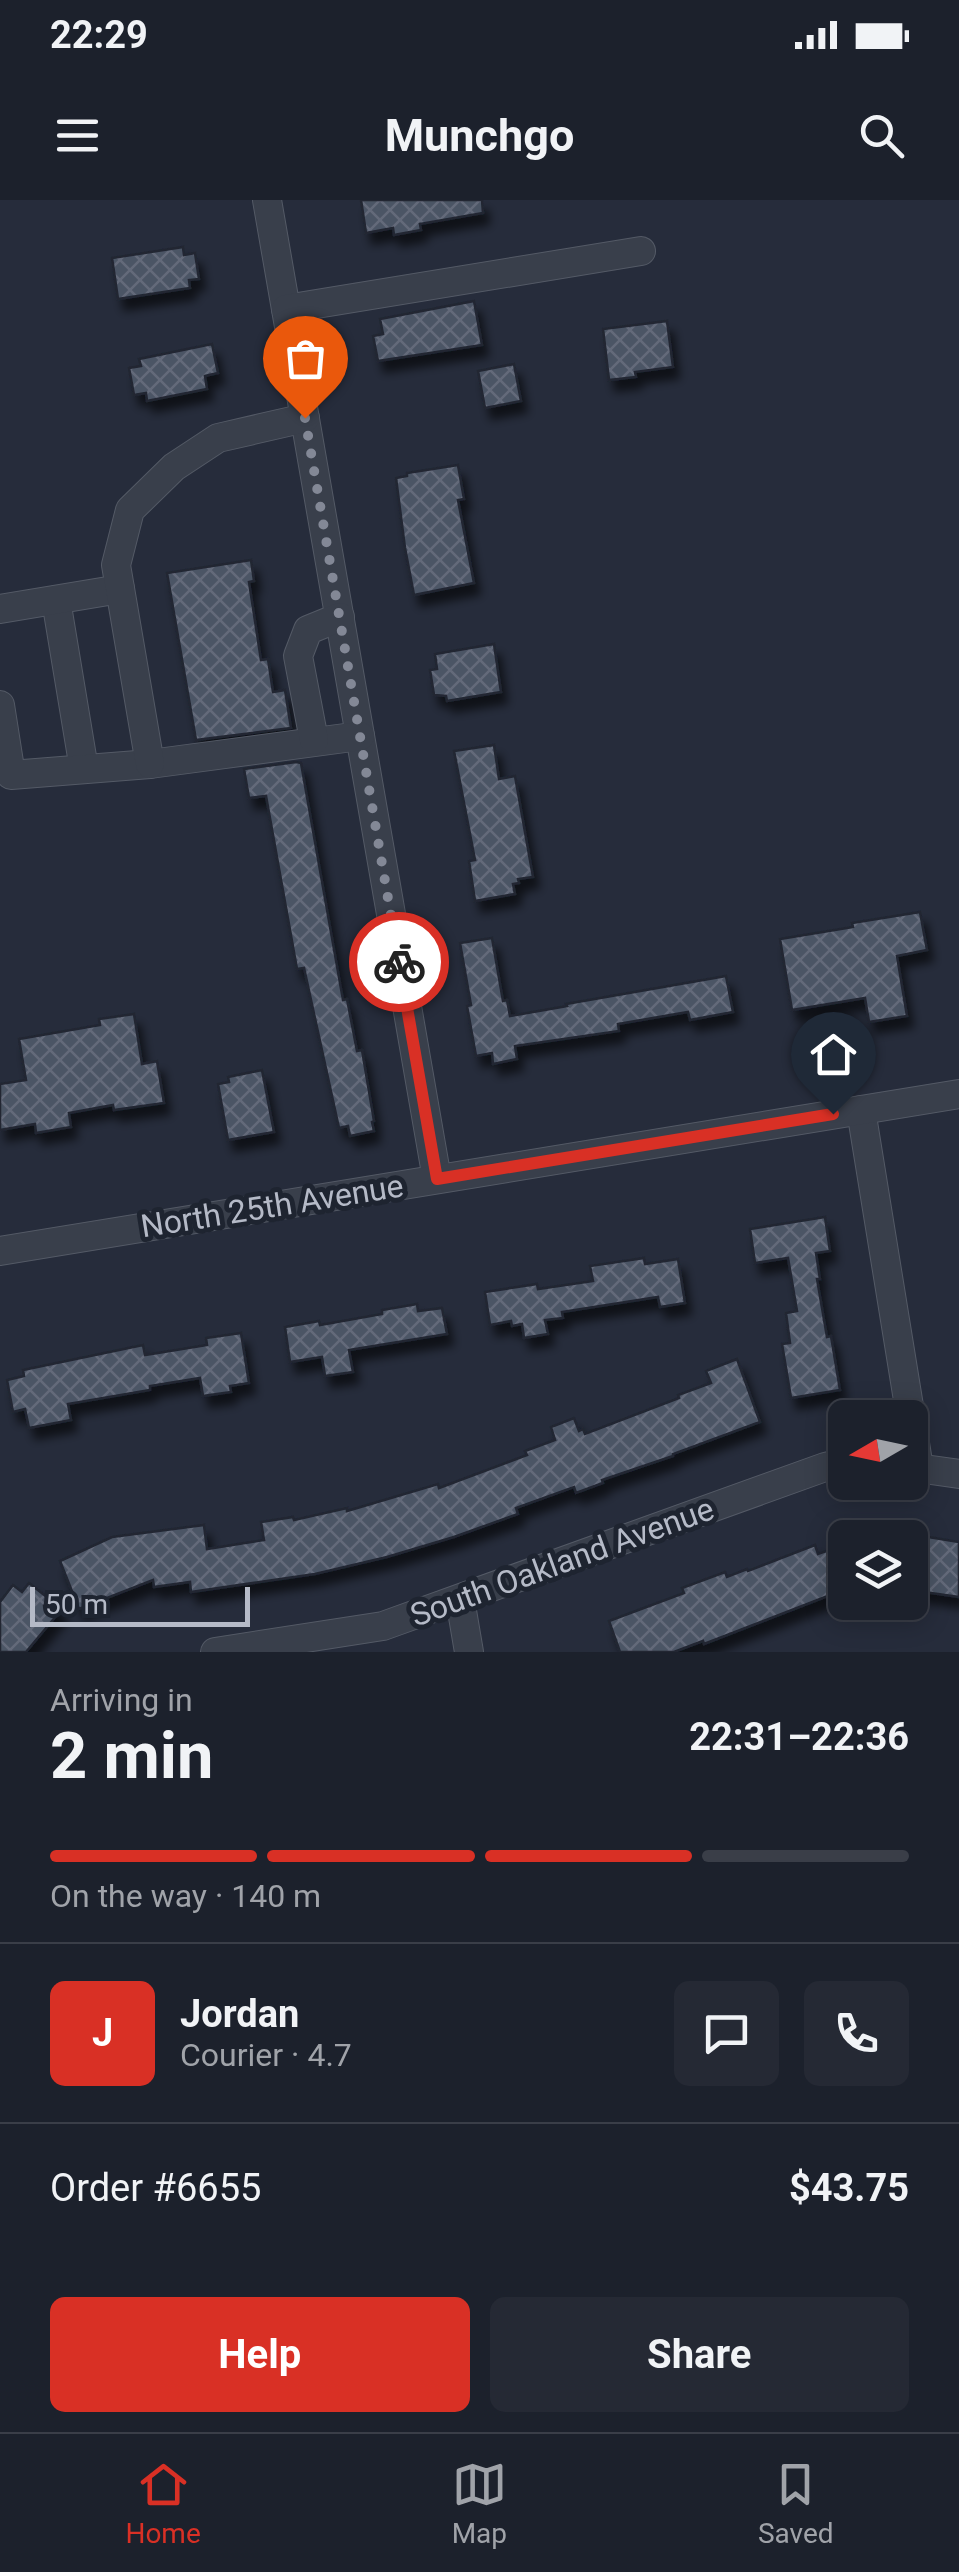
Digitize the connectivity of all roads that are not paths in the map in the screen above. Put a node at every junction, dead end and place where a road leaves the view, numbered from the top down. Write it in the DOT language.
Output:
graph roads {
  1 [pos="267,200"];
  2 [pos="640,250"];
  3 [pos="286,309"];
  4 [pos="305,418"];
  5 [pos="120,589"];
  6 [pos="56,600"];
  7 [pos="0,610"];
  8 [pos="340,618"];
  9 [pos="0,704"];
  10 [pos="360,736"];
  11 [pos="314,740"];
  12 [pos="150,764"];
  13 [pos="84,768"];
  14 [pos="959,1094"];
  15 [pos="861,1110"];
  16 [pos="437,1179"];
  17 [pos="0,1251"];
  18 [pos="904,1400"];
  19 [pos="828,1466"];
  20 [pos="928,1469"];
  21 [pos="959,1474"];
  22 [pos="460,1599"];
  23 [pos="214,1652"];
  24 [pos="469,1652"];
  1 -- 3 [label="street"];
  2 -- 3 [label="street"];
  3 -- 4 [label="street"];
  4 -- 5 [label="street"];
  4 -- 8 [label="street"];
  5 -- 6 [label="street"];
  5 -- 12 [label="street"];
  6 -- 7 [label="street"];
  6 -- 13 [label="street"];
  8 -- 10 [label="street"];
  8 -- 11 [label="street"];
  9 -- 13 [label="street"];
  10 -- 11 [label="street"];
  10 -- 16 [label="street"];
  11 -- 12 [label="street"];
  12 -- 13 [label="street"];
  14 -- 15 [label="street, North 25th Avenue"];
  15 -- 16 [label="street, North 25th Avenue"];
  15 -- 18 [label="street"];
  16 -- 17 [label="street, North 25th Avenue"];
  19 -- 22 [label="street, South Oakland Avenue"];
  20 -- 21 [label="street"];
  22 -- 23 [label="street, South Oakland Avenue"];
  22 -- 24 [label="street"];
}
